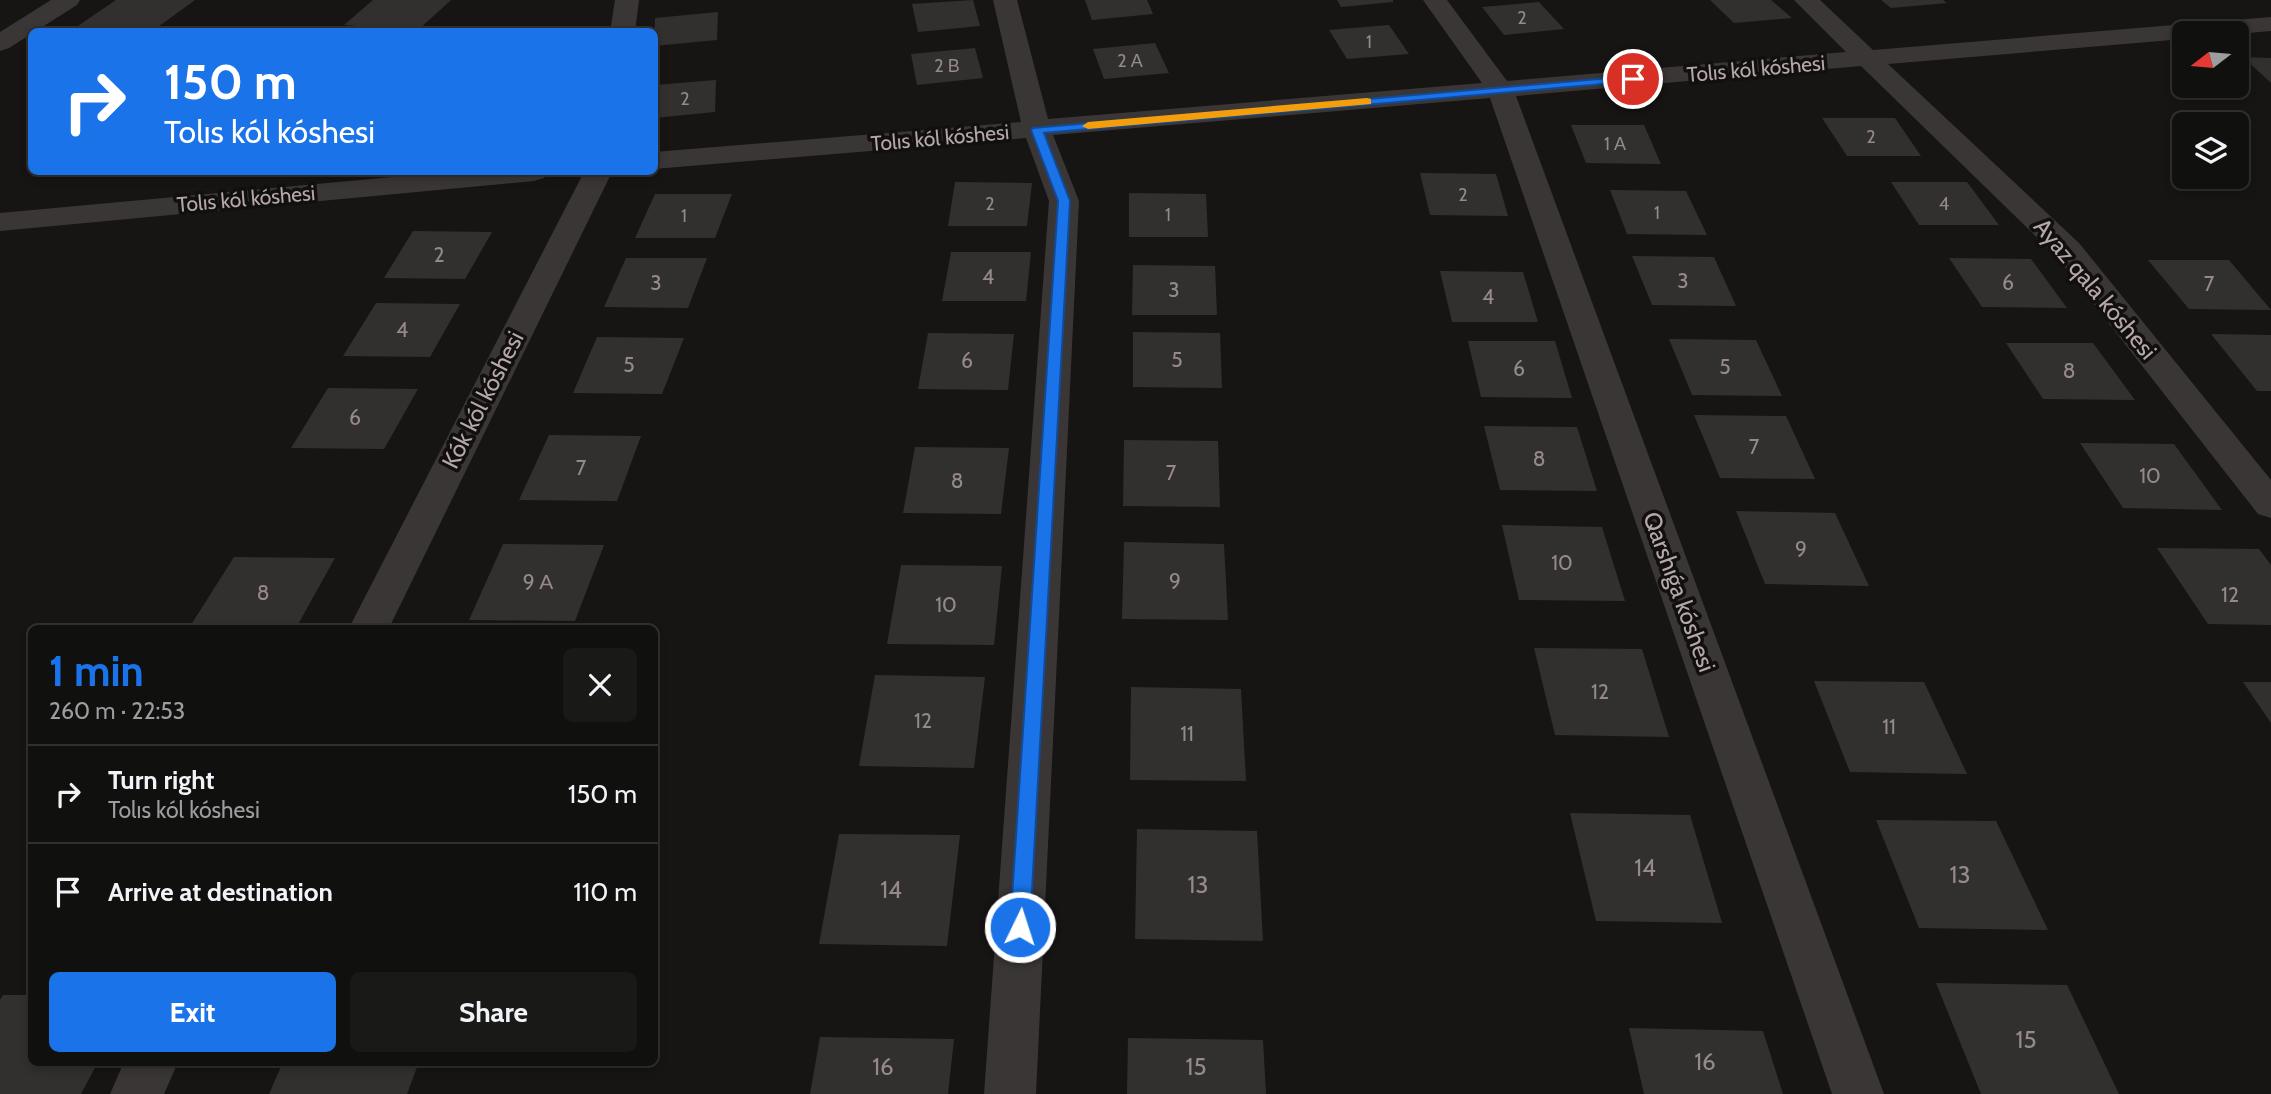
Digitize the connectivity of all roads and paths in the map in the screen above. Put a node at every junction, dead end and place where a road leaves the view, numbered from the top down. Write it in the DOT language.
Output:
graph roads {
  1 [pos="68,0"];
  2 [pos="627,0"];
  3 [pos="1005,0"];
  4 [pos="1436,0"];
  5 [pos="1807,0"];
  6 [pos="2258,0"];
  7 [pos="2271,7"];
  8 [pos="2271,24"];
  9 [pos="623,28"];
  10 [pos="2,41"];
  11 [pos="1872,60"];
  12 [pos="1500,90"];
  13 [pos="1037,130"];
  14 [pos="658,161"];
  15 [pos="502,175"];
  16 [pos="596,175"];
  17 [pos="0,222"];
  18 [pos="2271,505"];
  19 [pos="371,625"];
  20 [pos="150,1066"];
  21 [pos="136,1094"];
  22 [pos="1010,1094"];
  23 [pos="1858,1094"];
  1 -- 10 [label="street"];
  2 -- 9 [label="street"];
  3 -- 13 [label="street"];
  4 -- 12 [label="street, Qarshıǵa kóshesi"];
  5 -- 11 [label="street, Ayaz qala kóshesi"];
  6 -- 7 [label="street"];
  8 -- 11 [label="street, Tolıs kól kóshesi"];
  11 -- 12 [label="street, Tolıs kól kóshesi"];
  11 -- 18 [label="street, Ayaz qala kóshesi"];
  12 -- 13 [label="street, Tolıs kól kóshesi"];
  12 -- 23 [label="street, Qarshıǵa kóshesi"];
  13 -- 14 [label="street, Tolıs kól kóshesi"];
  13 -- 22 [label="street"];
  15 -- 17 [label="street, Tolıs kól kóshesi"];
  16 -- 19 [label="street, Kók kól kóshesi"];
  20 -- 21 [label="street"];
}
